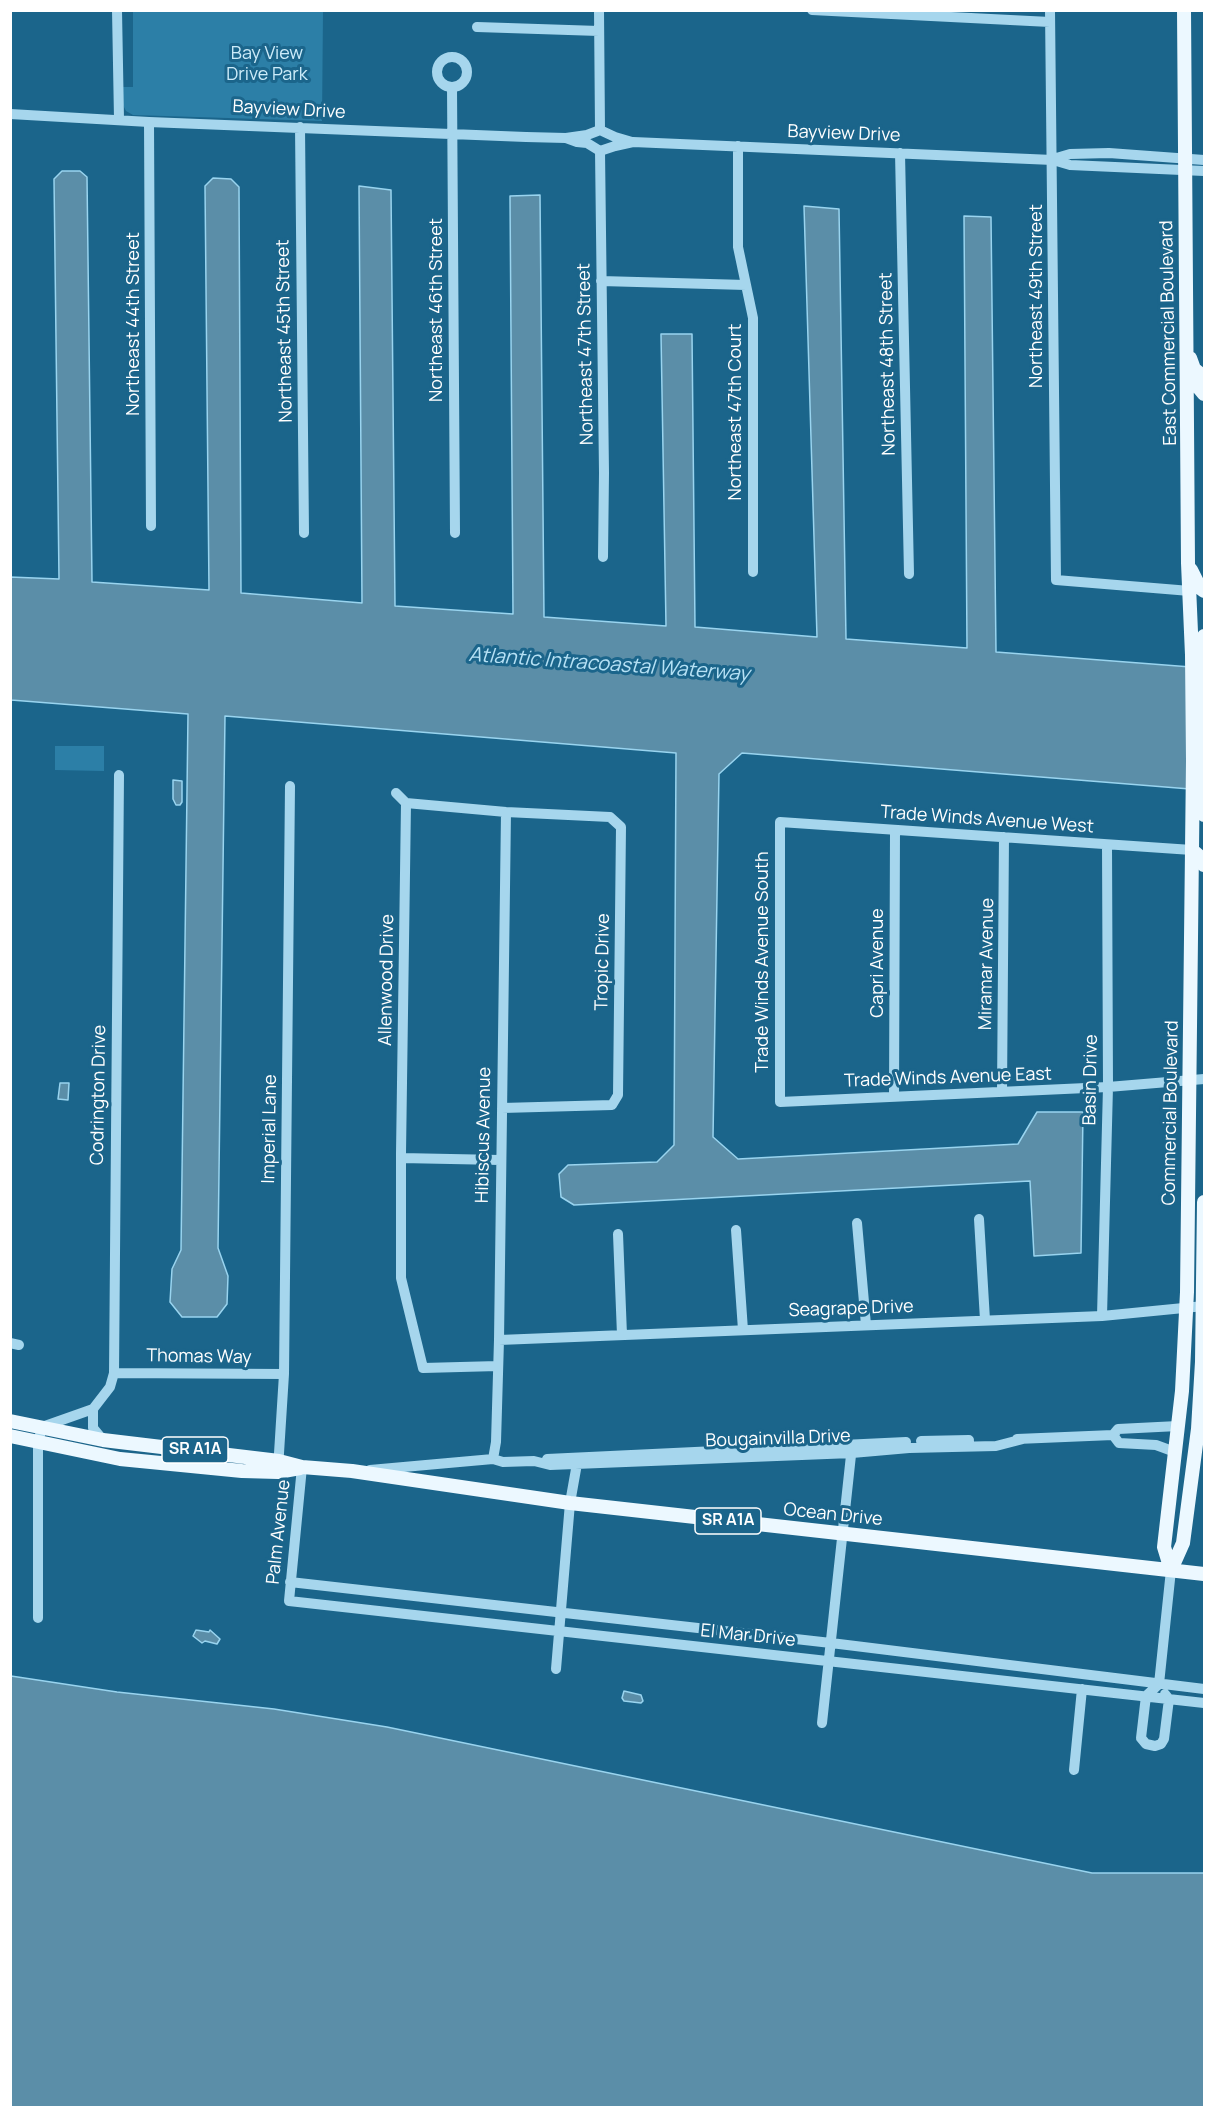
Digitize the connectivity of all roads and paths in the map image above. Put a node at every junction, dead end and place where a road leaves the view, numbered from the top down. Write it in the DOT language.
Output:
graph roads {
  1 [pos="117,10"];
  2 [pos="599,10"];
  3 [pos="812,10"];
  4 [pos="1184,10"];
  5 [pos="1050,16"];
  6 [pos="477,27"];
  7 [pos="599,31"];
  8 [pos="452,87"];
  9 [pos="10,114"];
  10 [pos="119,119"];
  11 [pos="149,122"];
  12 [pos="300,127"];
  13 [pos="601,132"];
  14 [pos="452,134"];
  15 [pos="566,138"];
  16 [pos="633,142"];
  17 [pos="738,146"];
  18 [pos="600,148"];
  19 [pos="900,153"];
  20 [pos="1053,160"];
  21 [pos="1204,160"];
  22 [pos="1185,164"];
  23 [pos="1204,171"];
  24 [pos="601,281"];
  25 [pos="746,285"];
  26 [pos="1188,354"];
  27 [pos="1204,376"];
  28 [pos="1188,379"];
  29 [pos="1204,394"];
  30 [pos="151,526"];
  31 [pos="304,533"];
  32 [pos="454,533"];
  33 [pos="603,557"];
  34 [pos="1188,562"];
  35 [pos="753,572"];
  36 [pos="909,573"];
  37 [pos="1190,591"];
  38 [pos="1204,591"];
  39 [pos="1204,636"];
  40 [pos="1198,655"];
  41 [pos="119,775"];
  42 [pos="290,786"];
  43 [pos="396,792"];
  44 [pos="406,803"];
  45 [pos="1200,806"];
  46 [pos="506,812"];
  47 [pos="780,822"];
  48 [pos="895,830"];
  49 [pos="1004,837"];
  50 [pos="1107,844"];
  51 [pos="1192,850"];
  52 [pos="1204,865"];
  53 [pos="1204,1079"];
  54 [pos="1190,1081"];
  55 [pos="1108,1087"];
  56 [pos="1002,1092"];
  57 [pos="894,1096"];
  58 [pos="780,1102"];
  59 [pos="502,1108"];
  60 [pos="401,1158"];
  61 [pos="500,1160"];
  62 [pos="1204,1202"];
  63 [pos="979,1219"];
  64 [pos="857,1223"];
  65 [pos="736,1230"];
  66 [pos="618,1234"];
  67 [pos="1204,1306"];
  68 [pos="1186,1308"];
  69 [pos="1102,1316"];
  70 [pos="985,1320"];
  71 [pos="866,1325"];
  72 [pos="743,1330"];
  73 [pos="622,1335"];
  74 [pos="499,1340"];
  75 [pos="498,1366"];
  76 [pos="114,1372"];
  77 [pos="284,1374"];
  78 [pos="93,1408"];
  79 [pos="10,1421"];
  80 [pos="1178,1426"];
  81 [pos="42,1427"];
  82 [pos="1201,1429"];
  83 [pos="1113,1435"];
  84 [pos="10,1436"];
  85 [pos="103,1440"];
  86 [pos="38,1443"];
  87 [pos="1200,1447"];
  88 [pos="852,1449"];
  89 [pos="1175,1452"];
  90 [pos="493,1459"];
  91 [pos="577,1460"];
  92 [pos="602,1464"];
  93 [pos="278,1466"];
  94 [pos="302,1467"];
  95 [pos="352,1471"];
  96 [pos="574,1485"];
  97 [pos="570,1503"];
  98 [pos="843,1534"];
  99 [pos="1171,1570"];
  100 [pos="1204,1574"];
  101 [pos="290,1582"];
  102 [pos="289,1601"];
  103 [pos="560,1612"];
  104 [pos="38,1618"];
  105 [pos="559,1632"];
  106 [pos="831,1643"];
  107 [pos="828,1662"];
  108 [pos="556,1669"];
  109 [pos="1159,1684"];
  110 [pos="1082,1689"];
  111 [pos="1204,1689"];
  112 [pos="1146,1696"];
  113 [pos="1169,1699"];
  114 [pos="1204,1703"];
  115 [pos="822,1723"];
  116 [pos="1074,1770"];
  1 -- 10 [label="street"];
  2 -- 7 [label="street"];
  3 -- 5 [label="street"];
  4 -- 22 [label="main road, East Commercial Boulevard"];
  5 -- 20 [label="street, Northeast 49th Street"];
  6 -- 7 [label="street"];
  7 -- 13 [label="street"];
  8 -- 14 [label="street, Northeast 46th Street"];
  9 -- 10 [label="street, Bayview Drive"];
  10 -- 11 [label="street, Bayview Drive"];
  11 -- 12 [label="street, Bayview Drive"];
  11 -- 30 [label="street, Northeast 44th Street"];
  12 -- 14 [label="street, Bayview Drive"];
  12 -- 31 [label="street, Northeast 45th Street"];
  13 -- 15 [label="street, Bayview Drive"];
  13 -- 16 [label="street, Bayview Drive"];
  13 -- 18 [label="street"];
  13 -- 18 [label="street"];
  14 -- 15 [label="street, Bayview Drive"];
  14 -- 32 [label="street, Northeast 46th Street"];
  15 -- 18 [label="street, Bayview Drive"];
  16 -- 17 [label="street, Bayview Drive"];
  16 -- 18 [label="street, Bayview Drive"];
  17 -- 19 [label="street, Bayview Drive"];
  17 -- 25 [label="street, Northeast 47th Court"];
  18 -- 24 [label="street, Northeast 47th Street"];
  19 -- 20 [label="street, Bayview Drive"];
  19 -- 36 [label="street, Northeast 48th Street"];
  20 -- 22 [label="street, Bayview Drive"];
  20 -- 37 [label="street, Northeast 49th Street"];
  21 -- 22 [label="street, Bayview Drive"];
  22 -- 23 [label="street, Bayview Drive"];
  22 -- 26 [label="main road, East Commercial Boulevard"];
  24 -- 25 [label="street"];
  24 -- 33 [label="street, Northeast 47th Street"];
  25 -- 35 [label="street, Northeast 47th Court"];
  26 -- 27 [label="main road"];
  26 -- 28 [label="main road, East Commercial Boulevard"];
  28 -- 29 [label="main road"];
  28 -- 34 [label="main road, East Commercial Boulevard"];
  34 -- 37 [label="main road, East Commercial Boulevard"];
  34 -- 38 [label="main road"];
  37 -- 40 [label="main road, East Commercial Boulevard"];
  39 -- 40 [label="main road"];
  40 -- 45 [label="main road, Commercial Boulevard"];
  41 -- 76 [label="street, Codrington Drive"];
  42 -- 77 [label="street, Imperial Lane"];
  43 -- 44 [label="street"];
  44 -- 46 [label="street"];
  44 -- 60 [label="street, Allenwood Drive"];
  45 -- 51 [label="main road, Commercial Boulevard"];
  46 -- 59 [label="street, Hibiscus Avenue"];
  46 -- 59 [label="street, Tropic Drive"];
  47 -- 48 [label="street, Trade Winds Avenue West"];
  47 -- 58 [label="street, Trade Winds Avenue South"];
  48 -- 49 [label="street, Trade Winds Avenue West"];
  48 -- 57 [label="street, Capri Avenue"];
  49 -- 50 [label="street, Trade Winds Avenue West"];
  49 -- 56 [label="street, Miramar Avenue"];
  50 -- 51 [label="street, Trade Winds Avenue West"];
  50 -- 55 [label="street, Basin Drive"];
  51 -- 52 [label="main road"];
  51 -- 54 [label="main road, Commercial Boulevard"];
  53 -- 54 [label="street, Trade Winds Avenue East"];
  54 -- 55 [label="street, Trade Winds Avenue East"];
  54 -- 68 [label="main road, Commercial Boulevard"];
  55 -- 56 [label="street, Trade Winds Avenue East"];
  55 -- 69 [label="street, Basin Drive"];
  56 -- 57 [label="street, Trade Winds Avenue East"];
  57 -- 58 [label="street, Trade Winds Avenue East"];
  59 -- 61 [label="street, Hibiscus Avenue"];
  60 -- 61 [label="street"];
  60 -- 75 [label="street, Allenwood Drive"];
  61 -- 74 [label="street, Hibiscus Avenue"];
  62 -- 67 [label="main road, Commercial Boulevard"];
  63 -- 70 [label="street"];
  64 -- 71 [label="street"];
  65 -- 72 [label="street"];
  66 -- 73 [label="street"];
  67 -- 68 [label="street, Seagrape Drive"];
  67 -- 82 [label="main road, Commercial Boulevard"];
  68 -- 69 [label="street, Seagrape Drive"];
  68 -- 80 [label="main road, Commercial Boulevard"];
  69 -- 70 [label="street, Seagrape Drive"];
  70 -- 71 [label="street, Seagrape Drive"];
  71 -- 72 [label="street, Seagrape Drive"];
  72 -- 73 [label="street, Seagrape Drive"];
  73 -- 74 [label="street, Seagrape Drive"];
  74 -- 75 [label="street, Hibiscus Avenue"];
  75 -- 90 [label="street, Hibiscus Avenue"];
  76 -- 77 [label="street, Thomas Way"];
  76 -- 78 [label="street, Codrington Drive"];
  77 -- 93 [label="street, Imperial Lane"];
  78 -- 81 [label="street"];
  78 -- 85 [label="street"];
  79 -- 81 [label="main road, SR A1A"];
  80 -- 83 [label="street"];
  80 -- 87 [label="main road"];
  80 -- 89 [label="main road, Commercial Boulevard"];
  81 -- 85 [label="main road, SR A1A"];
  81 -- 86 [label="street"];
  82 -- 87 [label="main road, Commercial Boulevard"];
  83 -- 88 [label="street, Bougainvilla Drive"];
  83 -- 89 [label="street, Bougainvilla Drive"];
  84 -- 86 [label="main road, SR A1A"];
  85 -- 93 [label="main road, SR A1A"];
  86 -- 93 [label="main road, SR A1A"];
  86 -- 104 [label="street"];
  87 -- 99 [label="main road, Commercial Boulevard"];
  88 -- 91 [label="street, Bougainvilla Drive"];
  88 -- 92 [label="street, Bougainvilla Drive"];
  88 -- 98 [label="street"];
  89 -- 99 [label="main road, Commercial Boulevard"];
  90 -- 91 [label="street, Bougainvilla Drive"];
  90 -- 95 [label="street, Bougainvilla Drive"];
  91 -- 92 [label="street, Bougainvilla Drive"];
  91 -- 96 [label="street"];
  92 -- 96 [label="street"];
  93 -- 94 [label="main road, SR A1A"];
  94 -- 95 [label="main road, SR A1A"];
  94 -- 101 [label="street, Palm Avenue"];
  95 -- 97 [label="main road, Ocean Drive / SR A1A"];
  96 -- 97 [label="street"];
  97 -- 98 [label="main road, Ocean Drive / SR A1A"];
  97 -- 103 [label="street"];
  98 -- 99 [label="main road, Ocean Drive / SR A1A"];
  98 -- 106 [label="street"];
  99 -- 100 [label="main road, Ocean Drive / SR A1A"];
  99 -- 109 [label="street, Commercial Boulevard"];
  101 -- 102 [label="street, Palm Avenue"];
  101 -- 103 [label="street, El Mar Drive"];
  102 -- 105 [label="street, El Mar Drive"];
  103 -- 105 [label="street"];
  103 -- 106 [label="street, El Mar Drive"];
  105 -- 107 [label="street, El Mar Drive"];
  105 -- 108 [label="street"];
  106 -- 107 [label="street"];
  106 -- 109 [label="street, El Mar Drive"];
  107 -- 110 [label="street, El Mar Drive"];
  107 -- 115 [label="street"];
  109 -- 111 [label="street, El Mar Drive"];
  109 -- 112 [label="street"];
  109 -- 113 [label="street"];
  110 -- 112 [label="street, El Mar Drive"];
  110 -- 116 [label="street"];
  112 -- 113 [label="street, El Mar Drive"];
  112 -- 113 [label="street"];
  113 -- 114 [label="street, El Mar Drive"];
}
